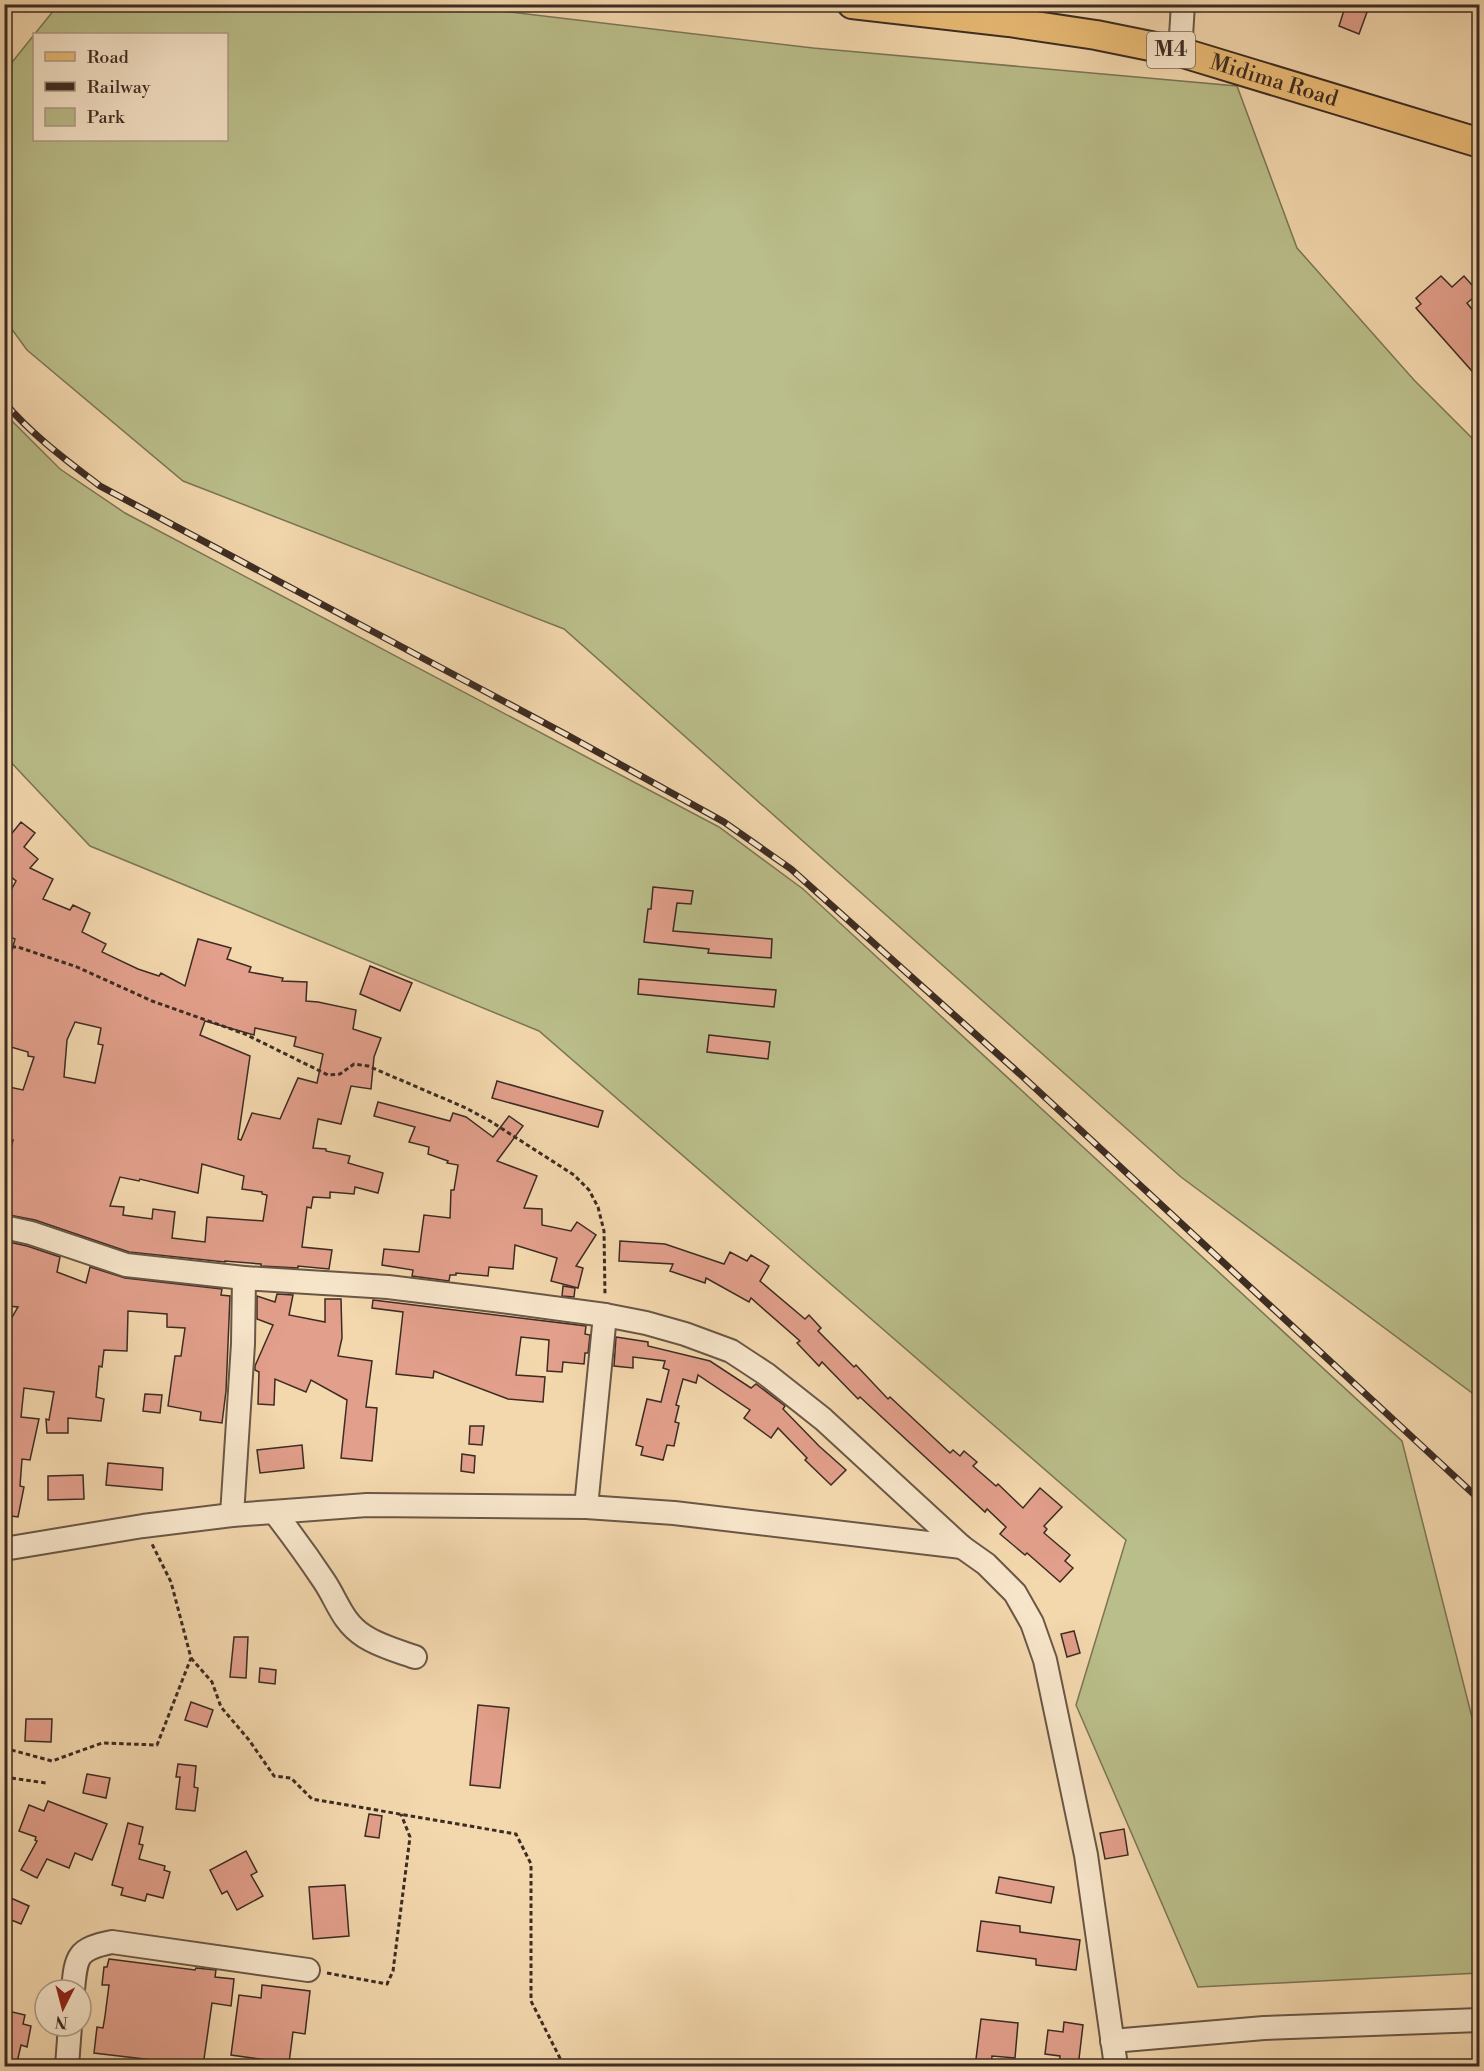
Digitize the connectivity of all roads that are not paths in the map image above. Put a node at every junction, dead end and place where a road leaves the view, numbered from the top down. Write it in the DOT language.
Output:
graph roads {
  1 [pos="852,4"];
  2 [pos="1177,6"];
  3 [pos="1180,52"];
  4 [pos="1479,143"];
  5 [pos="4,1227"];
  6 [pos="244,1278"];
  7 [pos="605,1315"];
  8 [pos="586,1507"];
  9 [pos="275,1513"];
  10 [pos="232,1515"];
  11 [pos="962,1547"];
  12 [pos="4,1549"];
  13 [pos="415,1657"];
  14 [pos="308,1970"];
  15 [pos="74,1978"];
  16 [pos="1479,2020"];
  17 [pos="69,2038"];
  18 [pos="1112,2041"];
  19 [pos="67,2067"];
  20 [pos="1116,2067"];
  1 -- 3 [label="main road, Midima Road / M4"];
  2 -- 3 [label="street"];
  3 -- 4 [label="main road, Midima Road / M4"];
  5 -- 6 [label="street"];
  6 -- 7 [label="street"];
  6 -- 10 [label="street"];
  7 -- 8 [label="street"];
  7 -- 11 [label="street"];
  8 -- 9 [label="street"];
  8 -- 11 [label="street"];
  9 -- 10 [label="street"];
  9 -- 13 [label="street"];
  10 -- 12 [label="street"];
  11 -- 18 [label="street"];
  14 -- 15 [label="street"];
  16 -- 18 [label="street"];
  17 -- 19 [label="street"];
  18 -- 20 [label="street"];
}
